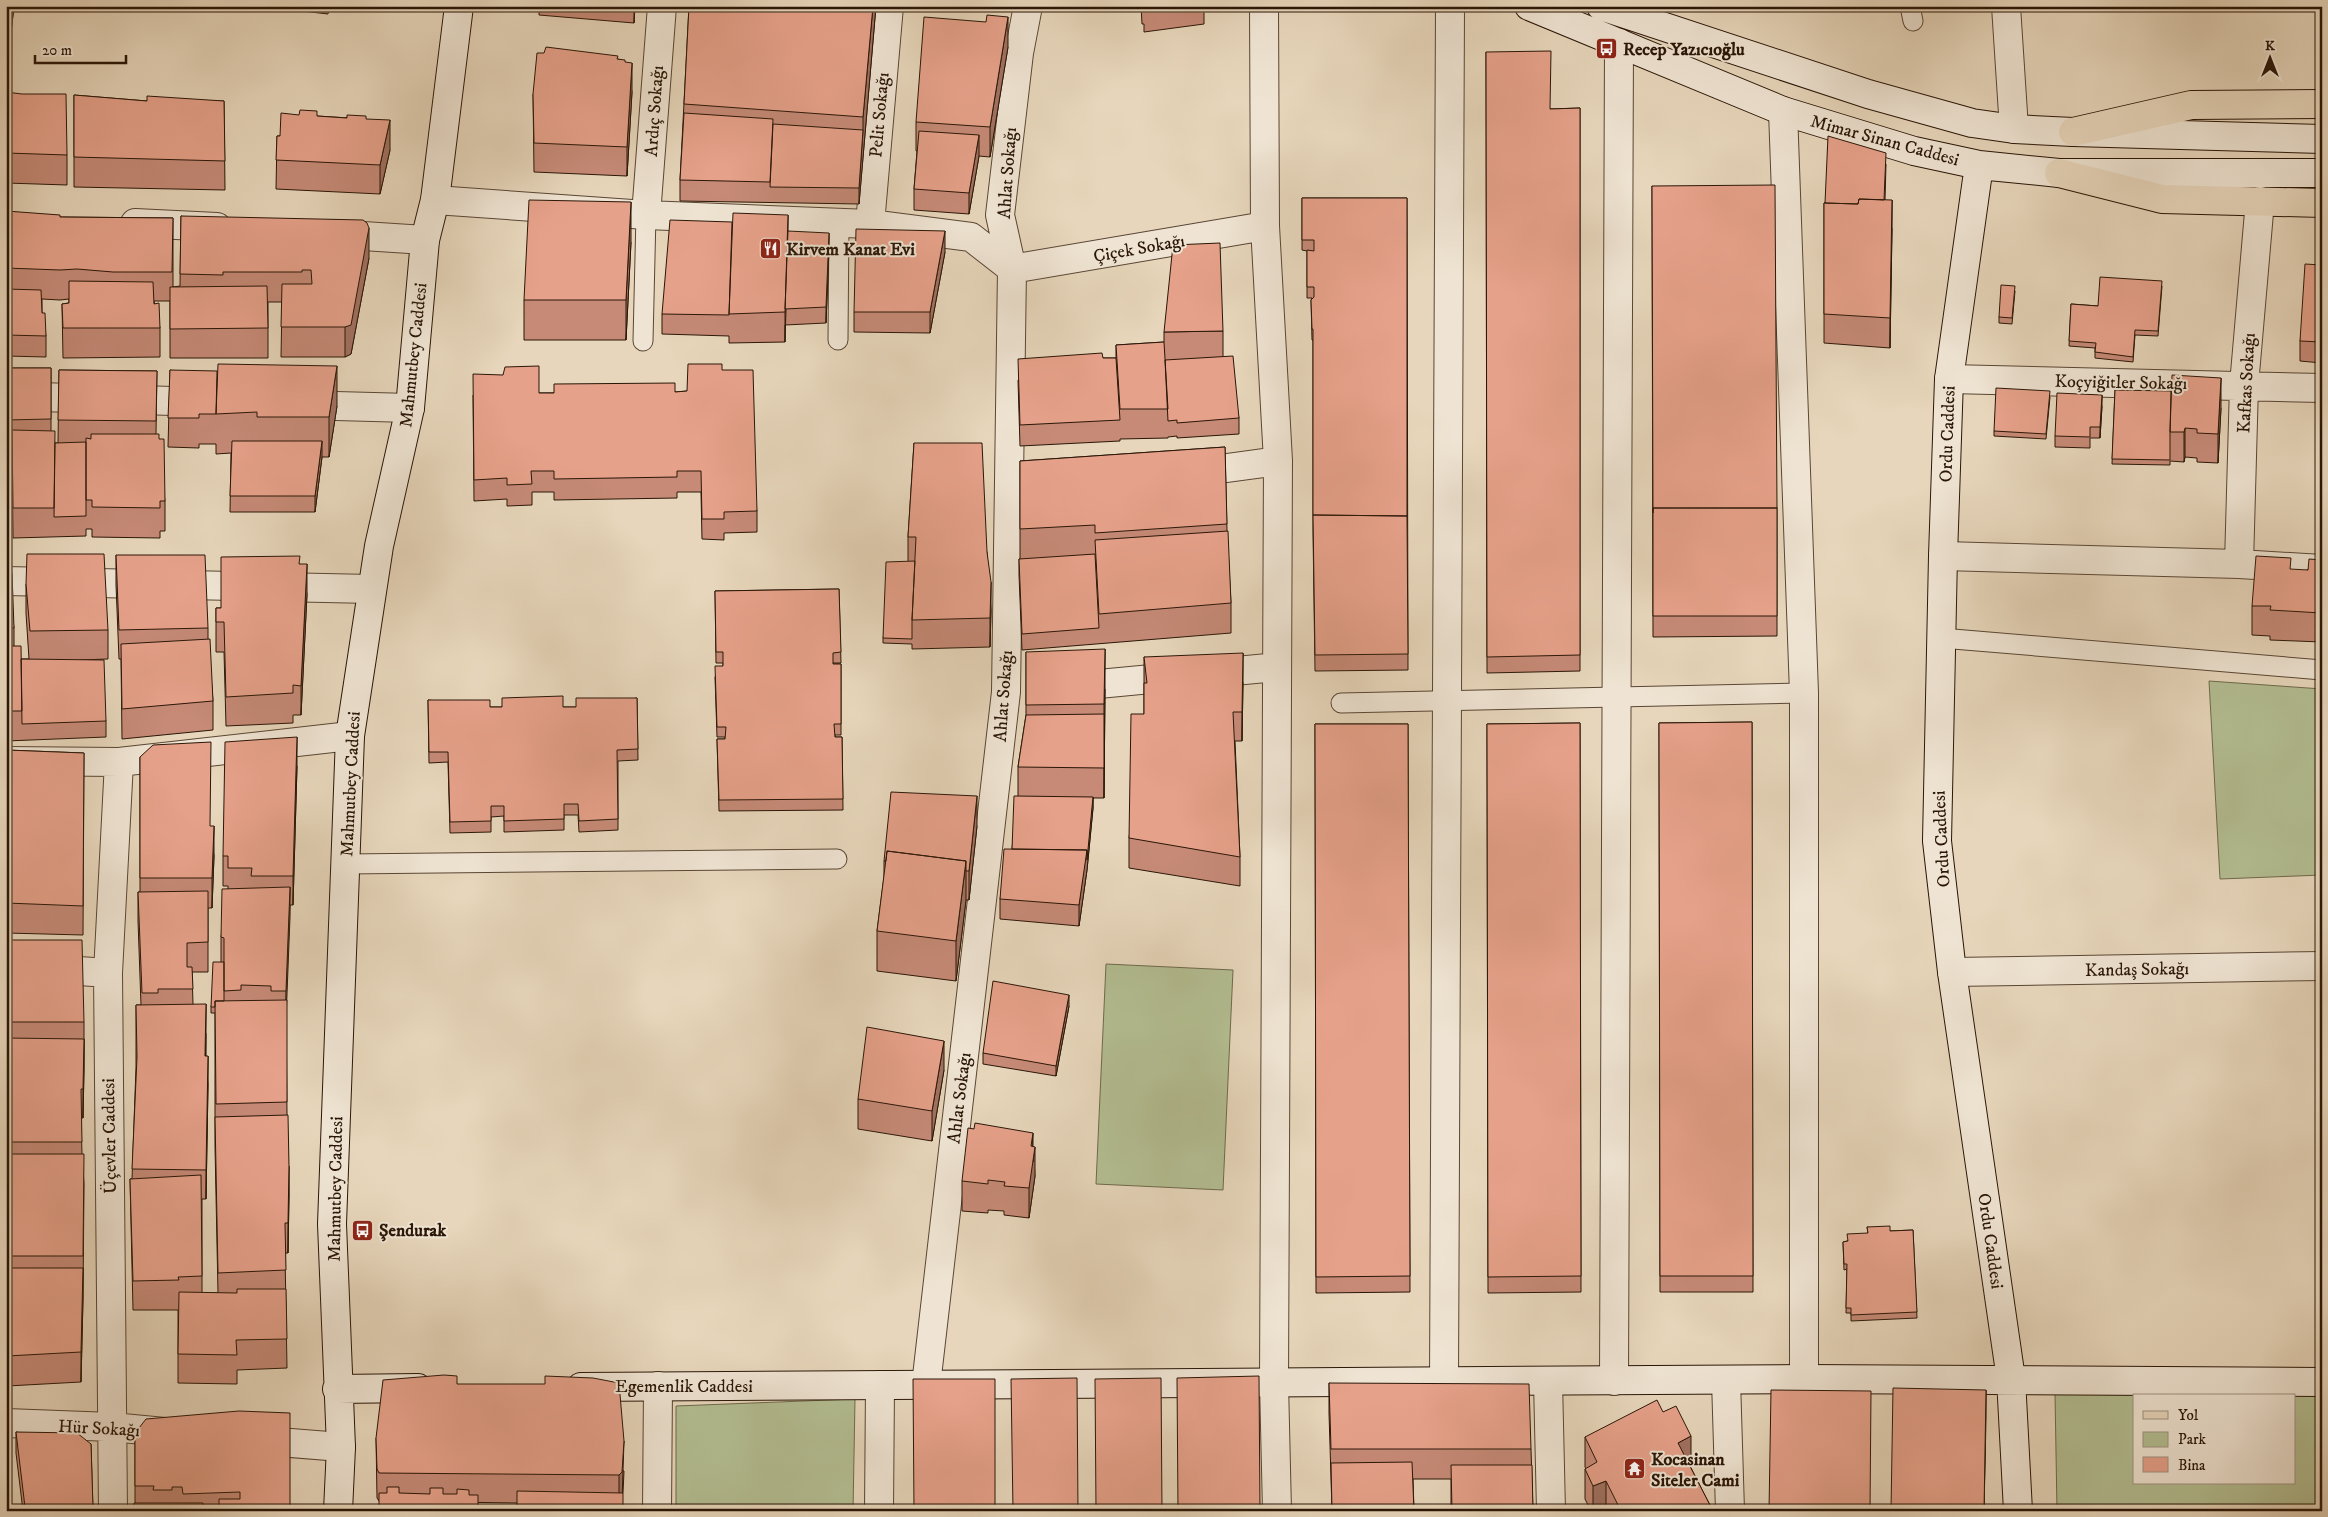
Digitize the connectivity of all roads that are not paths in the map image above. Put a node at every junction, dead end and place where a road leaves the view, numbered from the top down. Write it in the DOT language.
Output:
graph roads {
  1 [pos="459,6"];
  2 [pos="662,6"];
  3 [pos="889,6"];
  4 [pos="1028,6"];
  5 [pos="1264,6"];
  6 [pos="1450,6"];
  7 [pos="1528,6"];
  8 [pos="1601,6"];
  9 [pos="2006,6"];
  10 [pos="1619,43"];
  11 [pos="2322,104"];
  12 [pos="1783,111"];
  13 [pos="2014,129"];
  14 [pos="2073,132"];
  15 [pos="2322,139"];
  16 [pos="1979,165"];
  17 [pos="2059,173"];
  18 [pos="2322,173"];
  19 [pos="435,200"];
  20 [pos="2260,201"];
  21 [pos="2322,202"];
  22 [pos="646,215"];
  23 [pos="106,221"];
  24 [pos="839,223"];
  25 [pos="870,224"];
  26 [pos="1265,226"];
  27 [pos="246,229"];
  28 [pos="305,233"];
  29 [pos="425,240"];
  30 [pos="1012,269"];
  31 [pos="838,340"];
  32 [pos="642,341"];
  33 [pos="1949,379"];
  34 [pos="2244,385"];
  35 [pos="2322,388"];
  36 [pos="6,396"];
  37 [pos="233,403"];
  38 [pos="272,404"];
  39 [pos="410,408"];
  40 [pos="1278,461"];
  41 [pos="1169,476"];
  42 [pos="1943,556"];
  43 [pos="2239,564"];
  44 [pos="2322,570"];
  45 [pos="6,581"];
  46 [pos="372,589"];
  47 [pos="1941,638"];
  48 [pos="1277,668"];
  49 [pos="2322,670"];
  50 [pos="1006,692"];
  51 [pos="1804,693"];
  52 [pos="1616,696"];
  53 [pos="1447,700"];
  54 [pos="1341,703"];
  55 [pos="350,736"];
  56 [pos="6,761"];
  57 [pos="119,762"];
  58 [pos="837,859"];
  59 [pos="346,864"];
  60 [pos="6,966"];
  61 [pos="2322,966"];
  62 [pos="1952,972"];
  63 [pos="108,973"];
  64 [pos="1804,1379"];
  65 [pos="2012,1379"];
  66 [pos="1726,1380"];
  67 [pos="1548,1381"];
  68 [pos="1614,1381"];
  69 [pos="1444,1382"];
  70 [pos="2322,1382"];
  71 [pos="1274,1383"];
  72 [pos="926,1385"];
  73 [pos="658,1386"];
  74 [pos="880,1386"];
  75 [pos="560,1387"];
  76 [pos="337,1388"];
  77 [pos="444,1388"];
  78 [pos="6,1423"];
  79 [pos="112,1427"];
  80 [pos="201,1435"];
  81 [pos="231,1438"];
  82 [pos="341,1447"];
  83 [pos="112,1511"];
  84 [pos="338,1511"];
  85 [pos="657,1511"];
  86 [pos="878,1511"];
  87 [pos="1278,1511"];
  88 [pos="1551,1511"];
  89 [pos="1730,1511"];
  90 [pos="2018,1511"];
  1 -- 19 [label="street, Mahmutbey Caddesi"];
  2 -- 22 [label="street, Ardıç Sokağı"];
  3 -- 25 [label="street, Pelit Sokağı"];
  4 -- 30 [label="street, Ahlat Sokağı"];
  5 -- 26 [label="street"];
  6 -- 53 [label="street"];
  7 -- 10 [label="street, Mimar Sinan Caddesi"];
  8 -- 13 [label="street"];
  9 -- 13 [label="street"];
  10 -- 12 [label="street, Mimar Sinan Caddesi"];
  10 -- 52 [label="street"];
  11 -- 14 [label="main road"];
  12 -- 16 [label="street, Mimar Sinan Caddesi"];
  12 -- 51 [label="street"];
  13 -- 14 [label="street"];
  14 -- 15 [label="street"];
  16 -- 17 [label="street, Mimar Sinan Caddesi"];
  16 -- 33 [label="street, Ordu Caddesi"];
  17 -- 18 [label="street, Mimar Sinan Caddesi"];
  17 -- 20 [label="main road"];
  19 -- 22 [label="street"];
  19 -- 29 [label="street, Mahmutbey Caddesi"];
  20 -- 21 [label="main road"];
  20 -- 34 [label="street, Kafkas Sokağı"];
  22 -- 24 [label="street"];
  22 -- 32 [label="lane"];
  23 -- 27 [label="street"];
  24 -- 25 [label="street"];
  24 -- 31 [label="lane"];
  25 -- 30 [label="street"];
  26 -- 30 [label="street, Çiçek Sokağı"];
  26 -- 40 [label="street"];
  28 -- 29 [label="street"];
  29 -- 39 [label="street, Mahmutbey Caddesi"];
  30 -- 50 [label="street, Ahlat Sokağı"];
  33 -- 34 [label="street, Koçyiğitler Sokağı"];
  33 -- 42 [label="street, Ordu Caddesi"];
  34 -- 35 [label="street, Koçyiğitler Sokağı"];
  34 -- 43 [label="street, Kafkas Sokağı"];
  36 -- 37 [label="street"];
  38 -- 39 [label="street"];
  39 -- 46 [label="street, Mahmutbey Caddesi"];
  40 -- 41 [label="street"];
  40 -- 48 [label="street"];
  42 -- 43 [label="street"];
  42 -- 47 [label="street, Ordu Caddesi"];
  43 -- 44 [label="street"];
  45 -- 46 [label="street"];
  46 -- 55 [label="street, Mahmutbey Caddesi"];
  47 -- 49 [label="lane"];
  47 -- 62 [label="street, Ordu Caddesi"];
  48 -- 50 [label="street"];
  48 -- 71 [label="street"];
  50 -- 72 [label="street, Ahlat Sokağı"];
  51 -- 52 [label="lane"];
  51 -- 64 [label="street"];
  52 -- 53 [label="lane"];
  52 -- 68 [label="street"];
  53 -- 54 [label="lane"];
  53 -- 69 [label="street"];
  55 -- 57 [label="street"];
  55 -- 59 [label="street, Mahmutbey Caddesi"];
  56 -- 57 [label="street"];
  57 -- 63 [label="street, Üçevler Caddesi"];
  58 -- 59 [label="lane"];
  59 -- 76 [label="street, Mahmutbey Caddesi"];
  60 -- 63 [label="street"];
  61 -- 62 [label="street, Kandaş Sokağı"];
  62 -- 65 [label="street, Ordu Caddesi"];
  63 -- 79 [label="street, Üçevler Caddesi"];
  64 -- 65 [label="street, Egemenlik Caddesi"];
  64 -- 66 [label="street, Egemenlik Caddesi"];
  65 -- 70 [label="street, Egemenlik Caddesi"];
  65 -- 90 [label="street, Ordu Caddesi"];
  66 -- 68 [label="street, Egemenlik Caddesi"];
  66 -- 89 [label="street"];
  67 -- 68 [label="street, Egemenlik Caddesi"];
  67 -- 69 [label="street, Egemenlik Caddesi"];
  67 -- 88 [label="street"];
  69 -- 71 [label="street, Egemenlik Caddesi"];
  71 -- 72 [label="street, Egemenlik Caddesi"];
  71 -- 87 [label="street"];
  72 -- 74 [label="street, Egemenlik Caddesi"];
  73 -- 74 [label="street, Egemenlik Caddesi"];
  73 -- 75 [label="street, Egemenlik Caddesi"];
  73 -- 85 [label="street"];
  74 -- 86 [label="street"];
  76 -- 77 [label="street"];
  76 -- 82 [label="street, Mahmutbey Caddesi"];
  78 -- 79 [label="street, Hür Sokağı"];
  79 -- 80 [label="street, Hür Sokağı"];
  79 -- 83 [label="street, Üçevler Caddesi"];
  81 -- 82 [label="street"];
  82 -- 84 [label="street, Mahmutbey Caddesi"];
}
